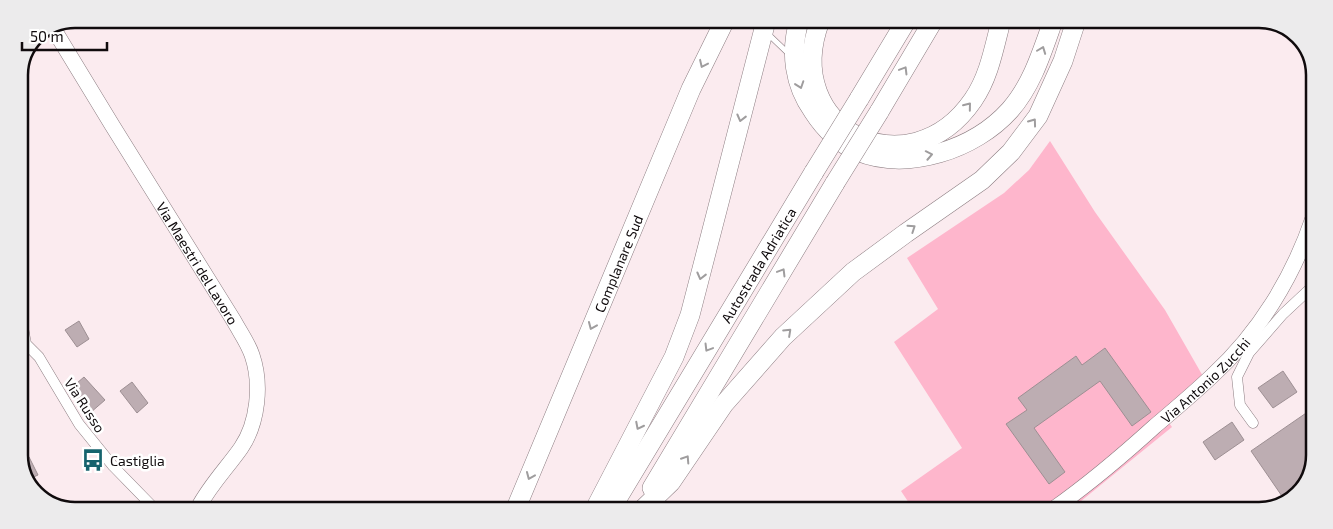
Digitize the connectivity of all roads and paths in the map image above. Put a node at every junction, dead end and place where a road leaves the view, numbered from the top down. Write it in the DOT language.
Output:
graph roads {
  1 [pos="721,28"];
  2 [pos="764,28"];
  3 [pos="767,28"];
  4 [pos="797,28"];
  5 [pos="818,28"];
  6 [pos="902,28"];
  7 [pos="929,28"];
  8 [pos="999,28"];
  9 [pos="1050,28"];
  10 [pos="1074,28"];
  11 [pos="55,32"];
  12 [pos="794,59"];
  13 [pos="1305,238"];
  14 [pos="1306,292"];
  15 [pos="28,347"];
  16 [pos="1253,422"];
  17 [pos="147,502"];
  18 [pos="202,502"];
  19 [pos="519,502"];
  20 [pos="598,502"];
  21 [pos="615,502"];
  22 [pos="646,502"];
  23 [pos="650,502"];
  24 [pos="1064,502"];
  1 -- 19 [label="highway, Complanare Sud, one-way"];
  2 -- 20 [label="highway, one-way"];
  3 -- 12 [label="lane"];
  4 -- 12 [label="highway"];
  5 -- 8 [label="highway, one-way"];
  6 -- 21 [label="highway, Autostrada Adriatica, one-way, bridge"];
  22 -- 7 [label="highway, Autostrada Adriatica, one-way, bridge"];
  12 -- 9 [label="highway, one-way"];
  23 -- 10 [label="highway, one-way"];
  11 -- 18 [label="street, Via Maestri del Lavoro"];
  13 -- 24 [label="street, Via Antonio Zucchi"];
  14 -- 16 [label="street, Via Antonio Zucchi"];
  15 -- 17 [label="street, Via Russo"];
}
